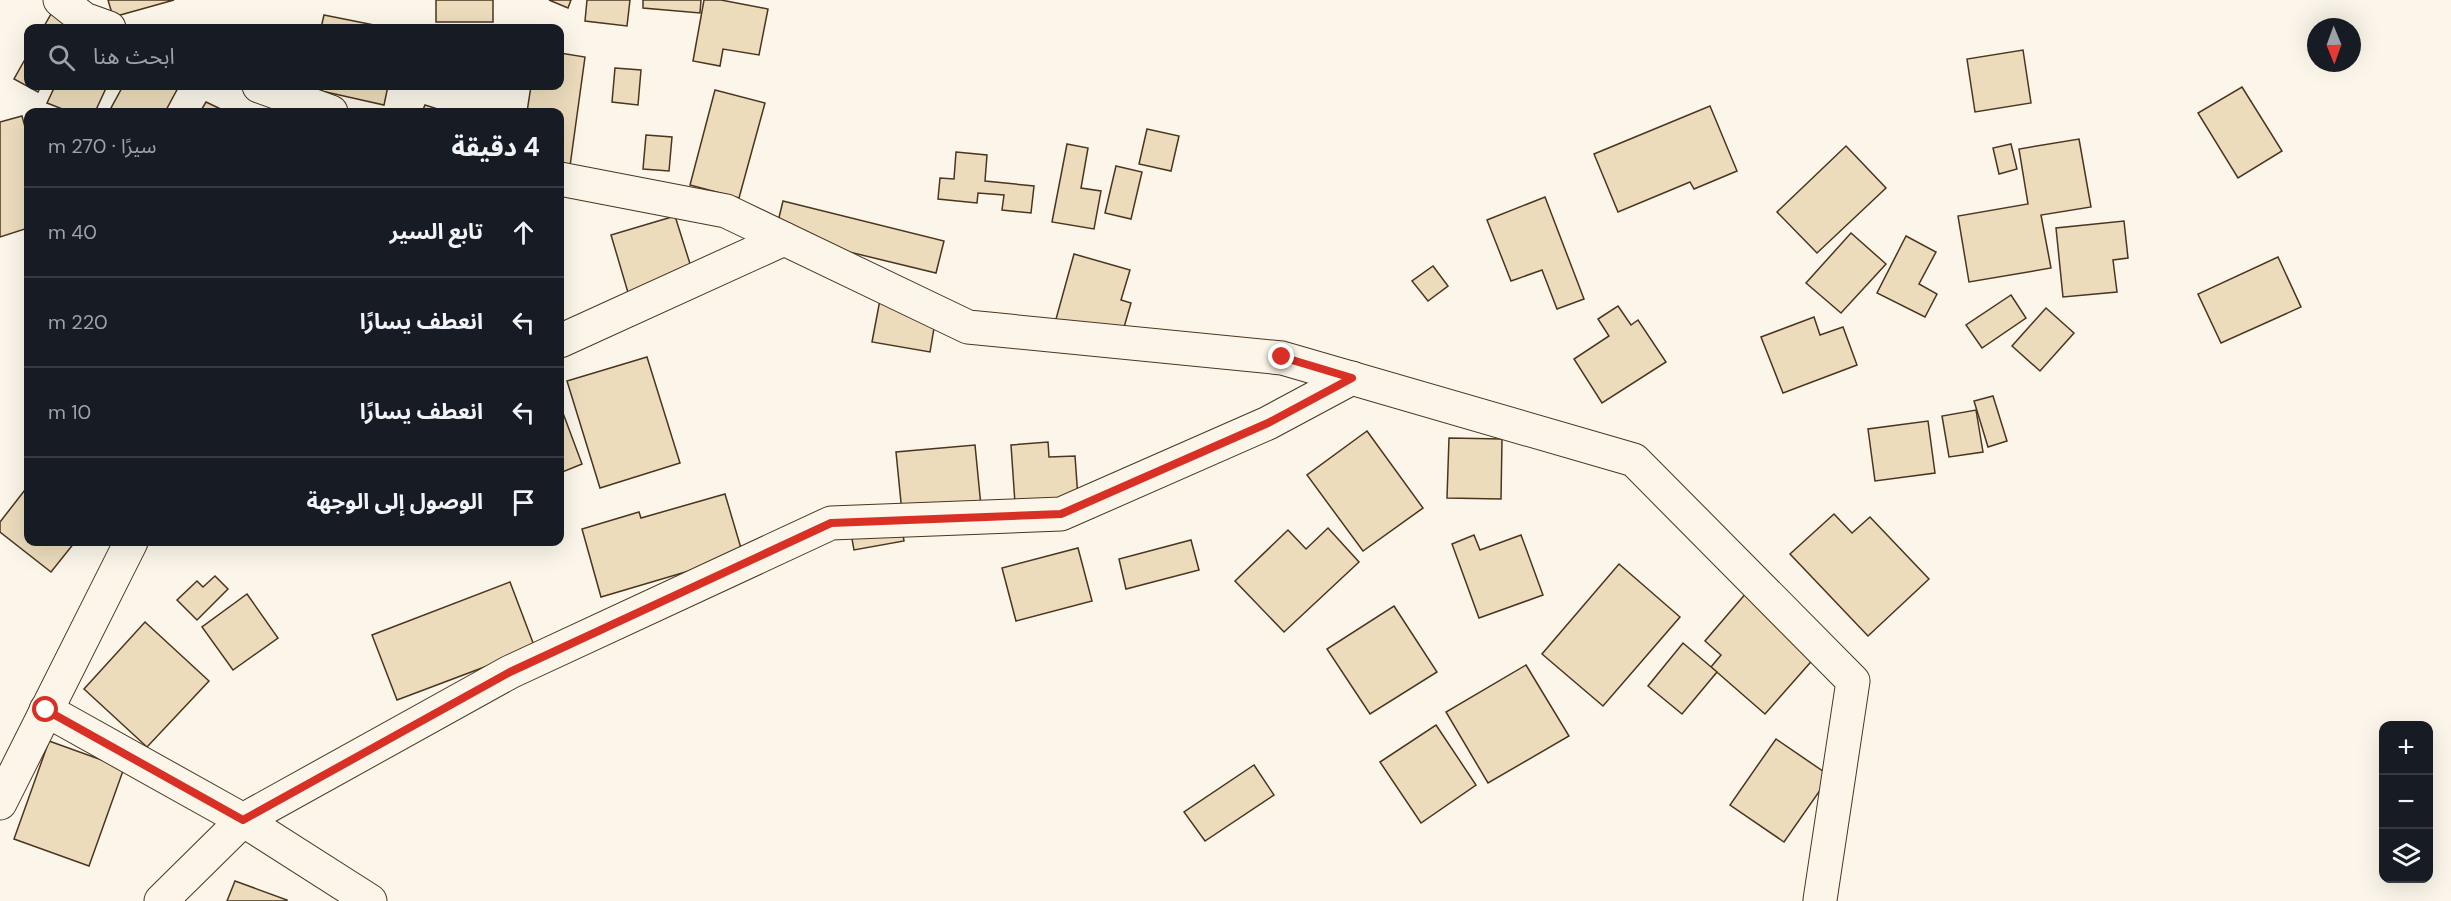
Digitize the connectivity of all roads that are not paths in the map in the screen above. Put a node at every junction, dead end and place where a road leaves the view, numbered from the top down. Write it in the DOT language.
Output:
graph roads {
  1 [pos="60,0"];
  2 [pos="98,24"];
  3 [pos="270,90"];
  4 [pos="320,108"];
  5 [pos="564,180"];
  6 [pos="784,239"];
  7 [pos="564,339"];
  8 [pos="1352,378"];
  9 [pos="129,546"];
  10 [pos="46,710"];
  11 [pos="0,803"];
  12 [pos="243,820"];
  13 [pos="1820,900"];
  14 [pos="161,901"];
  15 [pos="370,901"];
  1 -- 2 [label="street"];
  3 -- 4 [label="street"];
  5 -- 6 [label="street"];
  6 -- 7 [label="street"];
  6 -- 8 [label="street"];
  8 -- 12 [label="street"];
  8 -- 13 [label="street"];
  9 -- 10 [label="street"];
  10 -- 11 [label="street"];
  10 -- 12 [label="street"];
  12 -- 14 [label="street"];
  12 -- 15 [label="street"];
}
